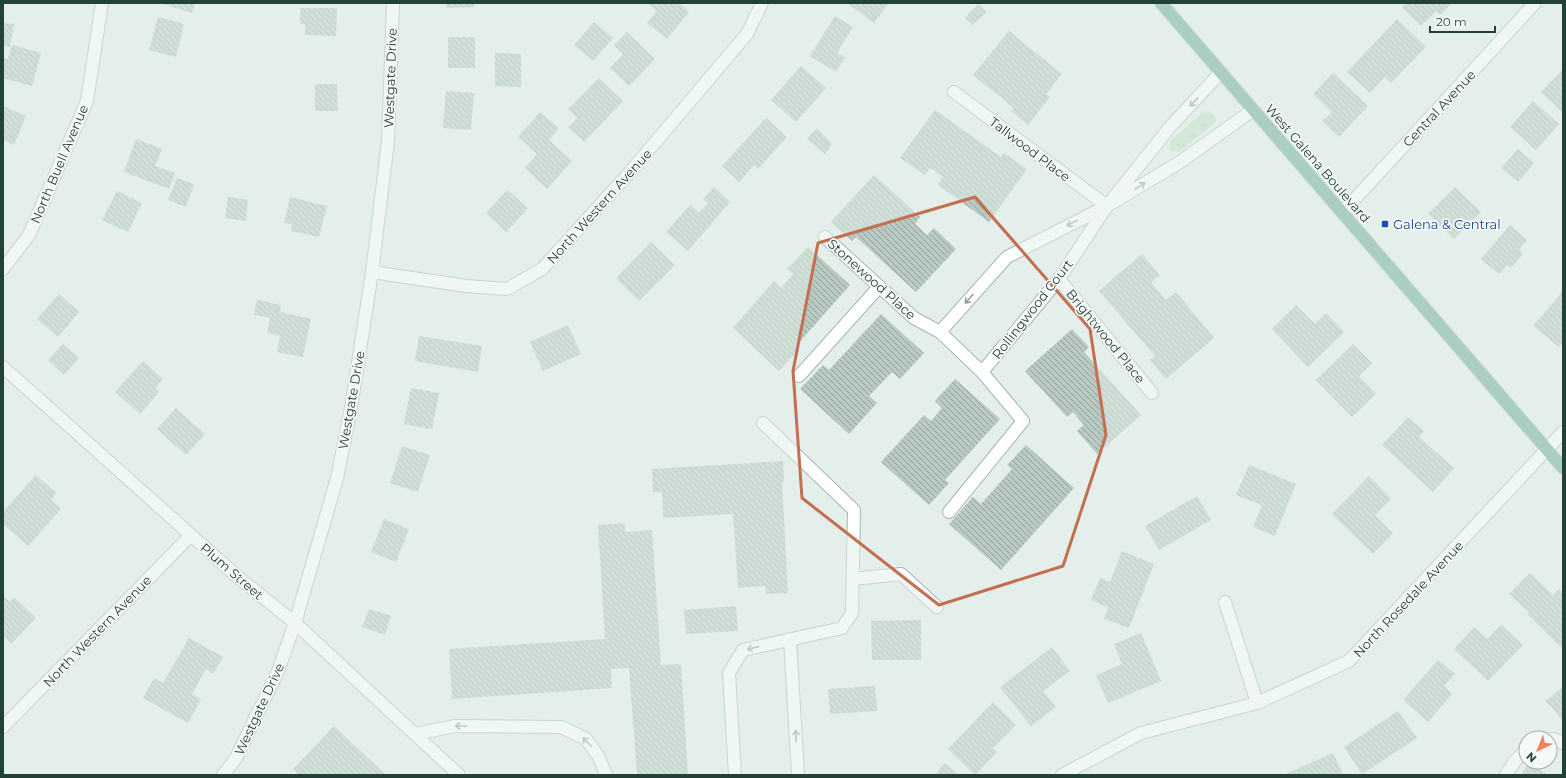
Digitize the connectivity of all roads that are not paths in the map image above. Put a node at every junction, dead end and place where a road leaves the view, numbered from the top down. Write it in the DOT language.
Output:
graph roads {
  1 [pos="102,3"];
  2 [pos="392,3"];
  3 [pos="762,3"];
  4 [pos="1161,3"];
  5 [pos="1536,3"];
  6 [pos="1220,73"];
  7 [pos="954,92"];
  8 [pos="1253,110"];
  9 [pos="1107,206"];
  10 [pos="1342,212"];
  11 [pos="825,237"];
  12 [pos="3,269"];
  13 [pos="372,272"];
  14 [pos="1059,278"];
  15 [pos="879,287"];
  16 [pos="940,332"];
  17 [pos="3,367"];
  18 [pos="982,372"];
  19 [pos="799,376"];
  20 [pos="1152,393"];
  21 [pos="763,423"];
  22 [pos="1563,432"];
  23 [pos="1547,450"];
  24 [pos="1563,468"];
  25 [pos="949,512"];
  26 [pos="191,535"];
  27 [pos="853,579"];
  28 [pos="1225,602"];
  29 [pos="937,607"];
  30 [pos="294,623"];
  31 [pos="790,639"];
  32 [pos="1257,703"];
  33 [pos="3,727"];
  34 [pos="415,734"];
  35 [pos="1518,758"];
  36 [pos="223,775"];
  37 [pos="459,775"];
  38 [pos="606,775"];
  39 [pos="735,775"];
  40 [pos="798,775"];
  41 [pos="1062,775"];
  42 [pos="1506,775"];
  1 -- 12 [label="street, North Buell Avenue"];
  2 -- 13 [label="street, Westgate Drive"];
  3 -- 13 [label="street, North Western Avenue"];
  4 -- 6 [label="main road, West Galena Boulevard"];
  5 -- 10 [label="street, Central Avenue"];
  6 -- 8 [label="main road, West Galena Boulevard"];
  6 -- 9 [label="street, Rollingwood Court, one-way"];
  7 -- 9 [label="street, Tallwood Place"];
  9 -- 8 [label="street, Rollingwood Court, one-way"];
  8 -- 10 [label="main road, West Galena Boulevard"];
  9 -- 14 [label="street, Rollingwood Court"];
  9 -- 16 [label="street, Rollingwood Court, one-way"];
  10 -- 23 [label="main road, West Galena Boulevard"];
  11 -- 15 [label="street, Stonewood Place"];
  13 -- 30 [label="street, Westgate Drive"];
  14 -- 18 [label="street, Rollingwood Court"];
  14 -- 20 [label="street, Brightwood Place"];
  15 -- 16 [label="street, Stonewood Place"];
  15 -- 19 [label="street"];
  16 -- 18 [label="street, Stonewood Place"];
  17 -- 26 [label="street, Plum Street"];
  18 -- 25 [label="street, Stonewood Place"];
  21 -- 27 [label="street"];
  22 -- 23 [label="street, North Rosedale Avenue"];
  23 -- 24 [label="main road, West Galena Boulevard"];
  23 -- 32 [label="street, North Rosedale Avenue"];
  26 -- 30 [label="street, Plum Street"];
  26 -- 33 [label="street, North Western Avenue"];
  27 -- 29 [label="street"];
  27 -- 31 [label="street"];
  28 -- 32 [label="street"];
  30 -- 34 [label="street, Plum Street"];
  30 -- 36 [label="street, Westgate Drive"];
  31 -- 39 [label="street, one-way"];
  40 -- 31 [label="street, one-way"];
  32 -- 41 [label="street, North Rosedale Avenue"];
  34 -- 37 [label="street, Plum Street"];
  38 -- 34 [label="street, one-way"];
  35 -- 42 [label="street"];
}
